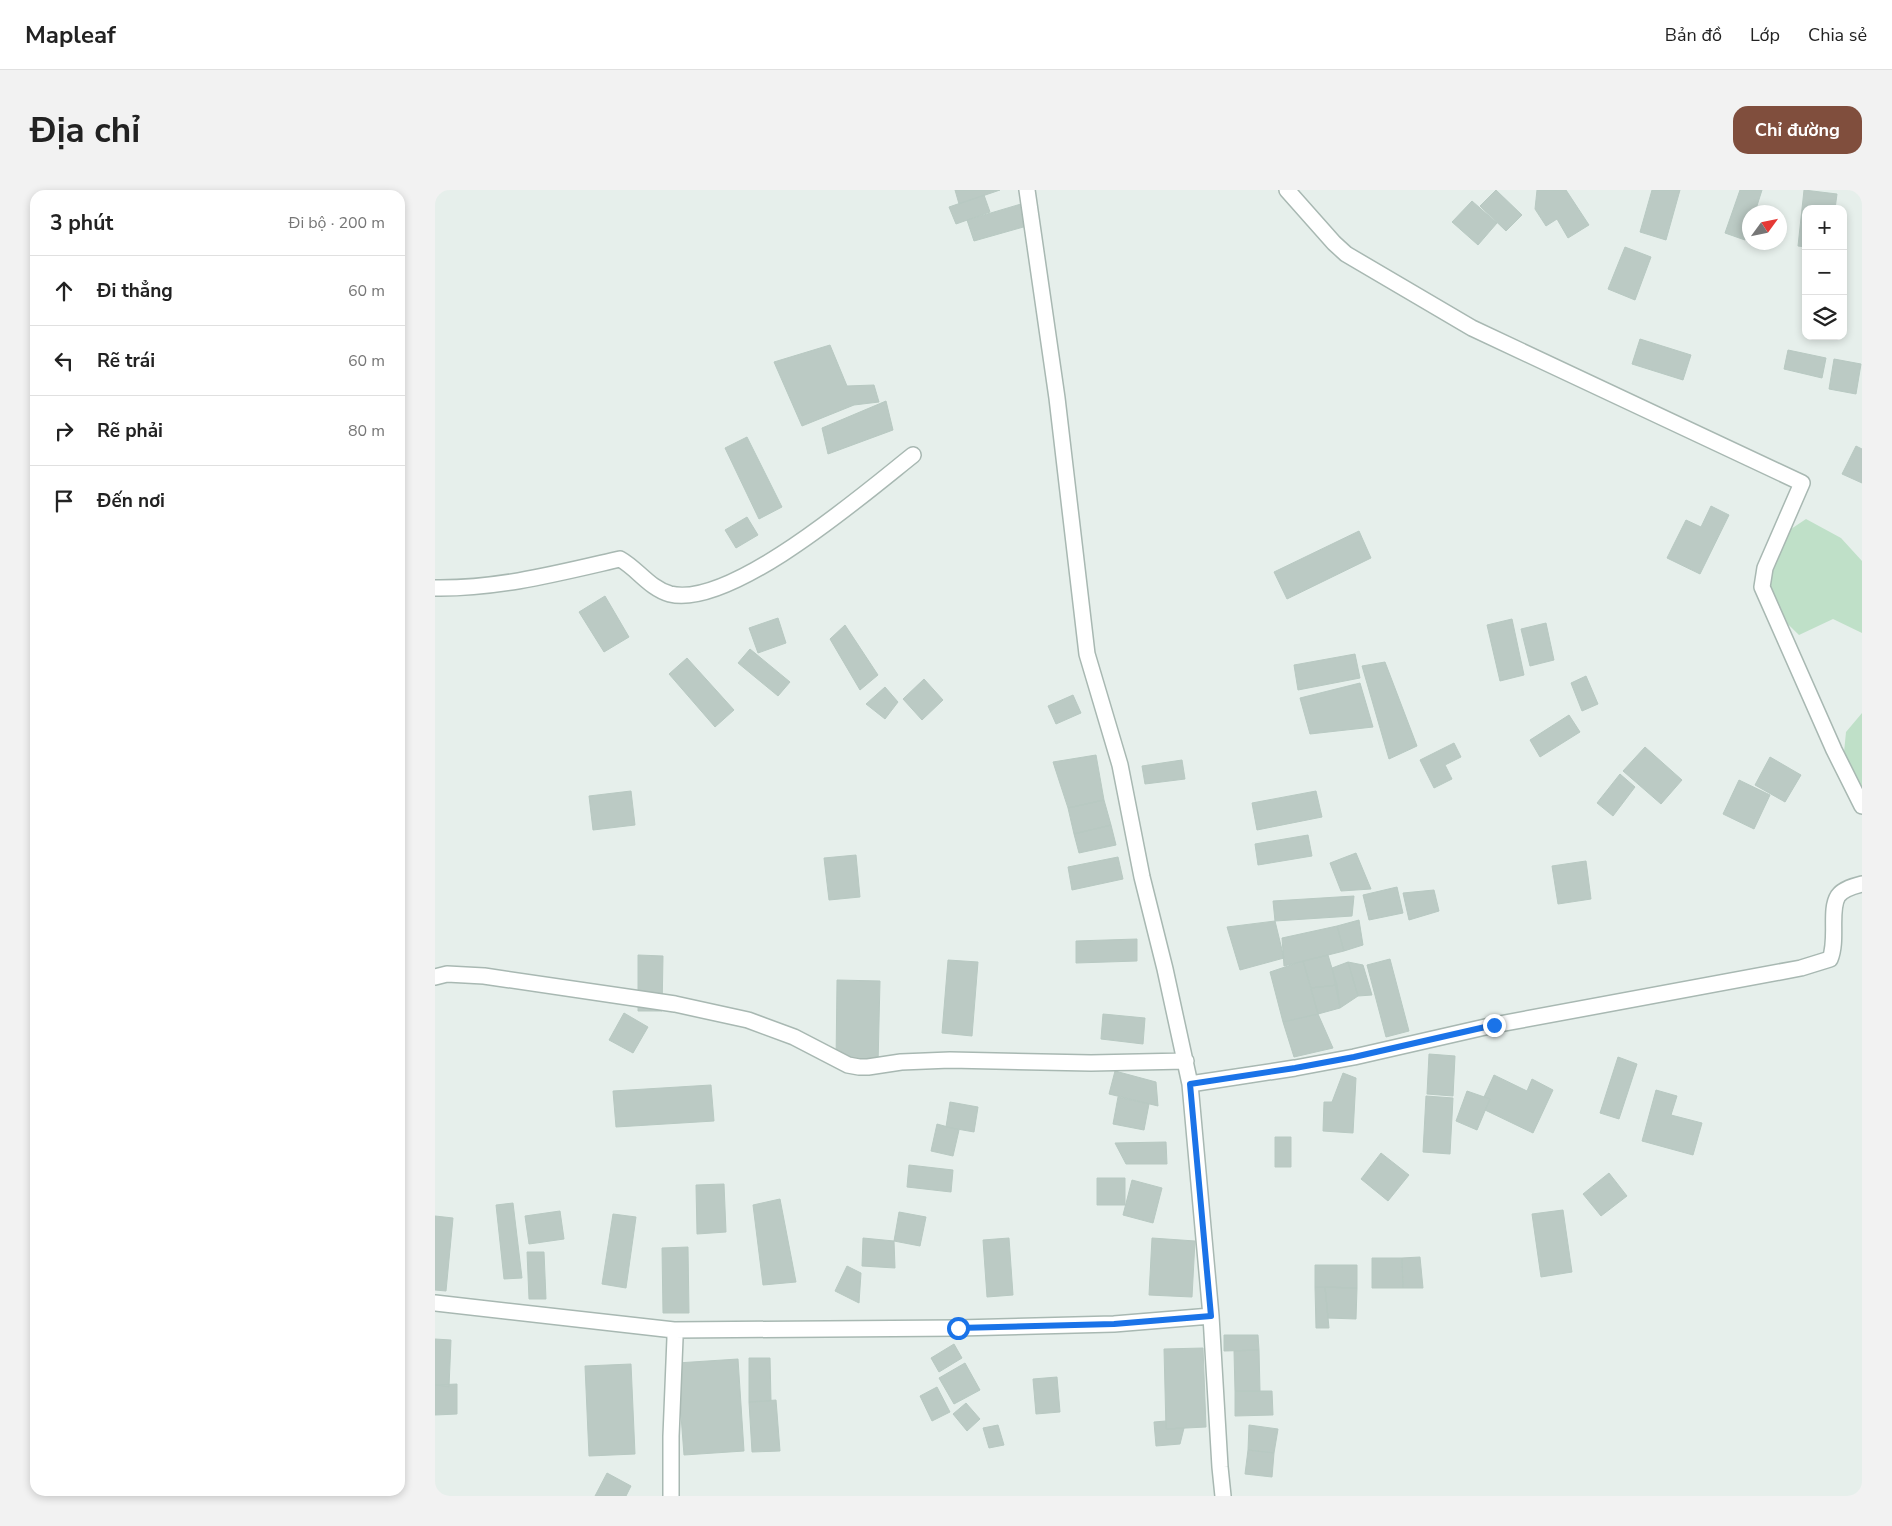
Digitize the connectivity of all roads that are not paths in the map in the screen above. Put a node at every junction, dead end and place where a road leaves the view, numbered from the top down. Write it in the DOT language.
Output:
graph roads {
  1 [pos="1027,190"];
  2 [pos="1287,190"];
  3 [pos="913,455"];
  4 [pos="435,588"];
  5 [pos="1862,806"];
  6 [pos="1862,884"];
  7 [pos="435,977"];
  8 [pos="1185,1061"];
  9 [pos="1190,1084"];
  10 [pos="435,1303"];
  11 [pos="1211,1316"];
  12 [pos="674,1330"];
  13 [pos="671,1496"];
  14 [pos="1223,1496"];
  1 -- 8 [label="street"];
  2 -- 5 [label="street"];
  3 -- 4 [label="street"];
  6 -- 9 [label="street"];
  7 -- 8 [label="street"];
  8 -- 9 [label="street"];
  9 -- 11 [label="street"];
  10 -- 12 [label="street"];
  11 -- 12 [label="street"];
  11 -- 14 [label="street"];
  12 -- 13 [label="street"];
}
